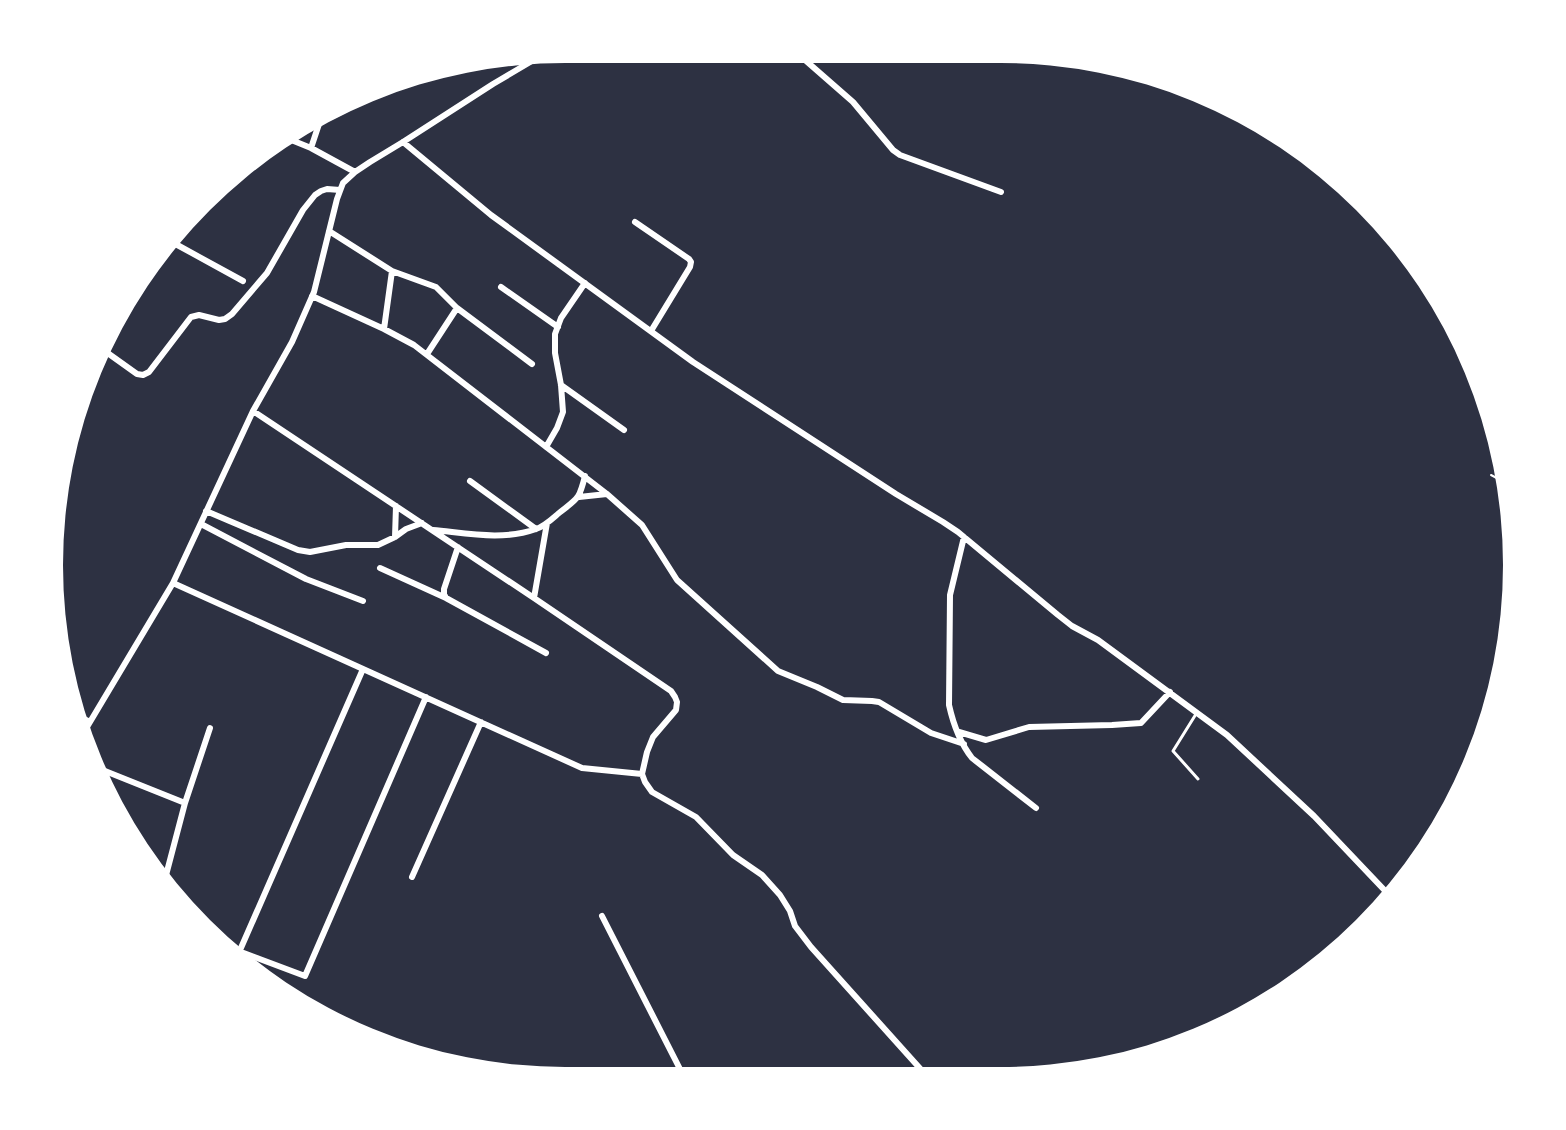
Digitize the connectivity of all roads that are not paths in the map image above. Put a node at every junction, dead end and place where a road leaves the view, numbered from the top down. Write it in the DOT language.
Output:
graph roads {
  1 [pos="809,63"];
  2 [pos="527,64"];
  3 [pos="318,128"];
  4 [pos="296,141"];
  5 [pos="403,142"];
  6 [pos="311,148"];
  7 [pos="355,172"];
  8 [pos="340,190"];
  9 [pos="1001,192"];
  10 [pos="635,222"];
  11 [pos="329,231"];
  12 [pos="178,246"];
  13 [pos="392,271"];
  14 [pos="243,281"];
  15 [pos="585,283"];
  16 [pos="501,287"];
  17 [pos="312,296"];
  18 [pos="458,308"];
  19 [pos="558,327"];
  20 [pos="384,329"];
  21 [pos="651,331"];
  22 [pos="110,354"];
  23 [pos="427,354"];
  24 [pos="532,364"];
  25 [pos="561,385"];
  26 [pos="253,411"];
  27 [pos="624,430"];
  28 [pos="546,447"];
  29 [pos="585,476"];
  30 [pos="470,481"];
  31 [pos="607,494"];
  32 [pos="579,497"];
  33 [pos="396,506"];
  34 [pos="206,511"];
  35 [pos="422,523"];
  36 [pos="547,523"];
  37 [pos="201,524"];
  38 [pos="536,529"];
  39 [pos="432,530"];
  40 [pos="395,537"];
  41 [pos="964,537"];
  42 [pos="458,547"];
  43 [pos="380,568"];
  44 [pos="173,583"];
  45 [pos="446,598"];
  46 [pos="534,598"];
  47 [pos="363,602"];
  48 [pos="546,653"];
  49 [pos="363,669"];
  50 [pos="1170,692"];
  51 [pos="426,697"];
  52 [pos="1197,712"];
  53 [pos="90,722"];
  54 [pos="481,722"];
  55 [pos="210,728"];
  56 [pos="959,732"];
  57 [pos="964,744"];
  58 [pos="108,772"];
  59 [pos="642,774"];
  60 [pos="1198,779"];
  61 [pos="185,803"];
  62 [pos="1036,808"];
  63 [pos="167,871"];
  64 [pos="412,877"];
  65 [pos="1384,889"];
  66 [pos="602,916"];
  67 [pos="241,948"];
  68 [pos="254,959"];
  69 [pos="678,1067"];
  70 [pos="919,1067"];
  1 -- 9 [label="street"];
  2 -- 5 [label="street"];
  3 -- 6 [label="street"];
  4 -- 6 [label="street"];
  5 -- 7 [label="street"];
  5 -- 15 [label="street"];
  6 -- 7 [label="street"];
  7 -- 8 [label="street"];
  8 -- 11 [label="street"];
  8 -- 22 [label="street"];
  10 -- 21 [label="street"];
  11 -- 13 [label="street"];
  11 -- 17 [label="street"];
  12 -- 14 [label="street"];
  13 -- 18 [label="street"];
  13 -- 20 [label="street"];
  15 -- 19 [label="street"];
  15 -- 21 [label="street"];
  16 -- 19 [label="street"];
  17 -- 20 [label="street"];
  17 -- 26 [label="street"];
  18 -- 23 [label="street"];
  18 -- 24 [label="street"];
  19 -- 25 [label="street"];
  20 -- 23 [label="street"];
  21 -- 41 [label="street"];
  23 -- 28 [label="street"];
  25 -- 27 [label="street"];
  25 -- 28 [label="street"];
  26 -- 33 [label="street"];
  26 -- 34 [label="street"];
  28 -- 29 [label="street"];
  29 -- 31 [label="street"];
  29 -- 32 [label="street"];
  30 -- 38 [label="street"];
  31 -- 32 [label="street"];
  31 -- 57 [label="street"];
  32 -- 36 [label="street"];
  33 -- 35 [label="street"];
  33 -- 40 [label="street"];
  34 -- 37 [label="street"];
  34 -- 40 [label="street"];
  35 -- 39 [label="street"];
  35 -- 40 [label="street"];
  36 -- 38 [label="street"];
  36 -- 46 [label="street"];
  37 -- 44 [label="street"];
  37 -- 47 [label="street"];
  38 -- 39 [label="street"];
  39 -- 42 [label="street"];
  41 -- 50 [label="street"];
  41 -- 56 [label="street"];
  42 -- 45 [label="street"];
  42 -- 46 [label="street"];
  43 -- 45 [label="street"];
  44 -- 49 [label="street"];
  44 -- 53 [label="street"];
  45 -- 48 [label="street"];
  46 -- 59 [label="street"];
  49 -- 51 [label="street"];
  49 -- 67 [label="street"];
  50 -- 52 [label="street"];
  50 -- 56 [label="street"];
  51 -- 54 [label="street"];
  51 -- 68 [label="street"];
  52 -- 60 [label="lane"];
  52 -- 65 [label="street"];
  54 -- 59 [label="street"];
  54 -- 64 [label="street"];
  55 -- 61 [label="street"];
  56 -- 57 [label="street"];
  57 -- 62 [label="street"];
  58 -- 61 [label="street"];
  59 -- 70 [label="street"];
  61 -- 63 [label="street"];
  66 -- 69 [label="street"];
}
